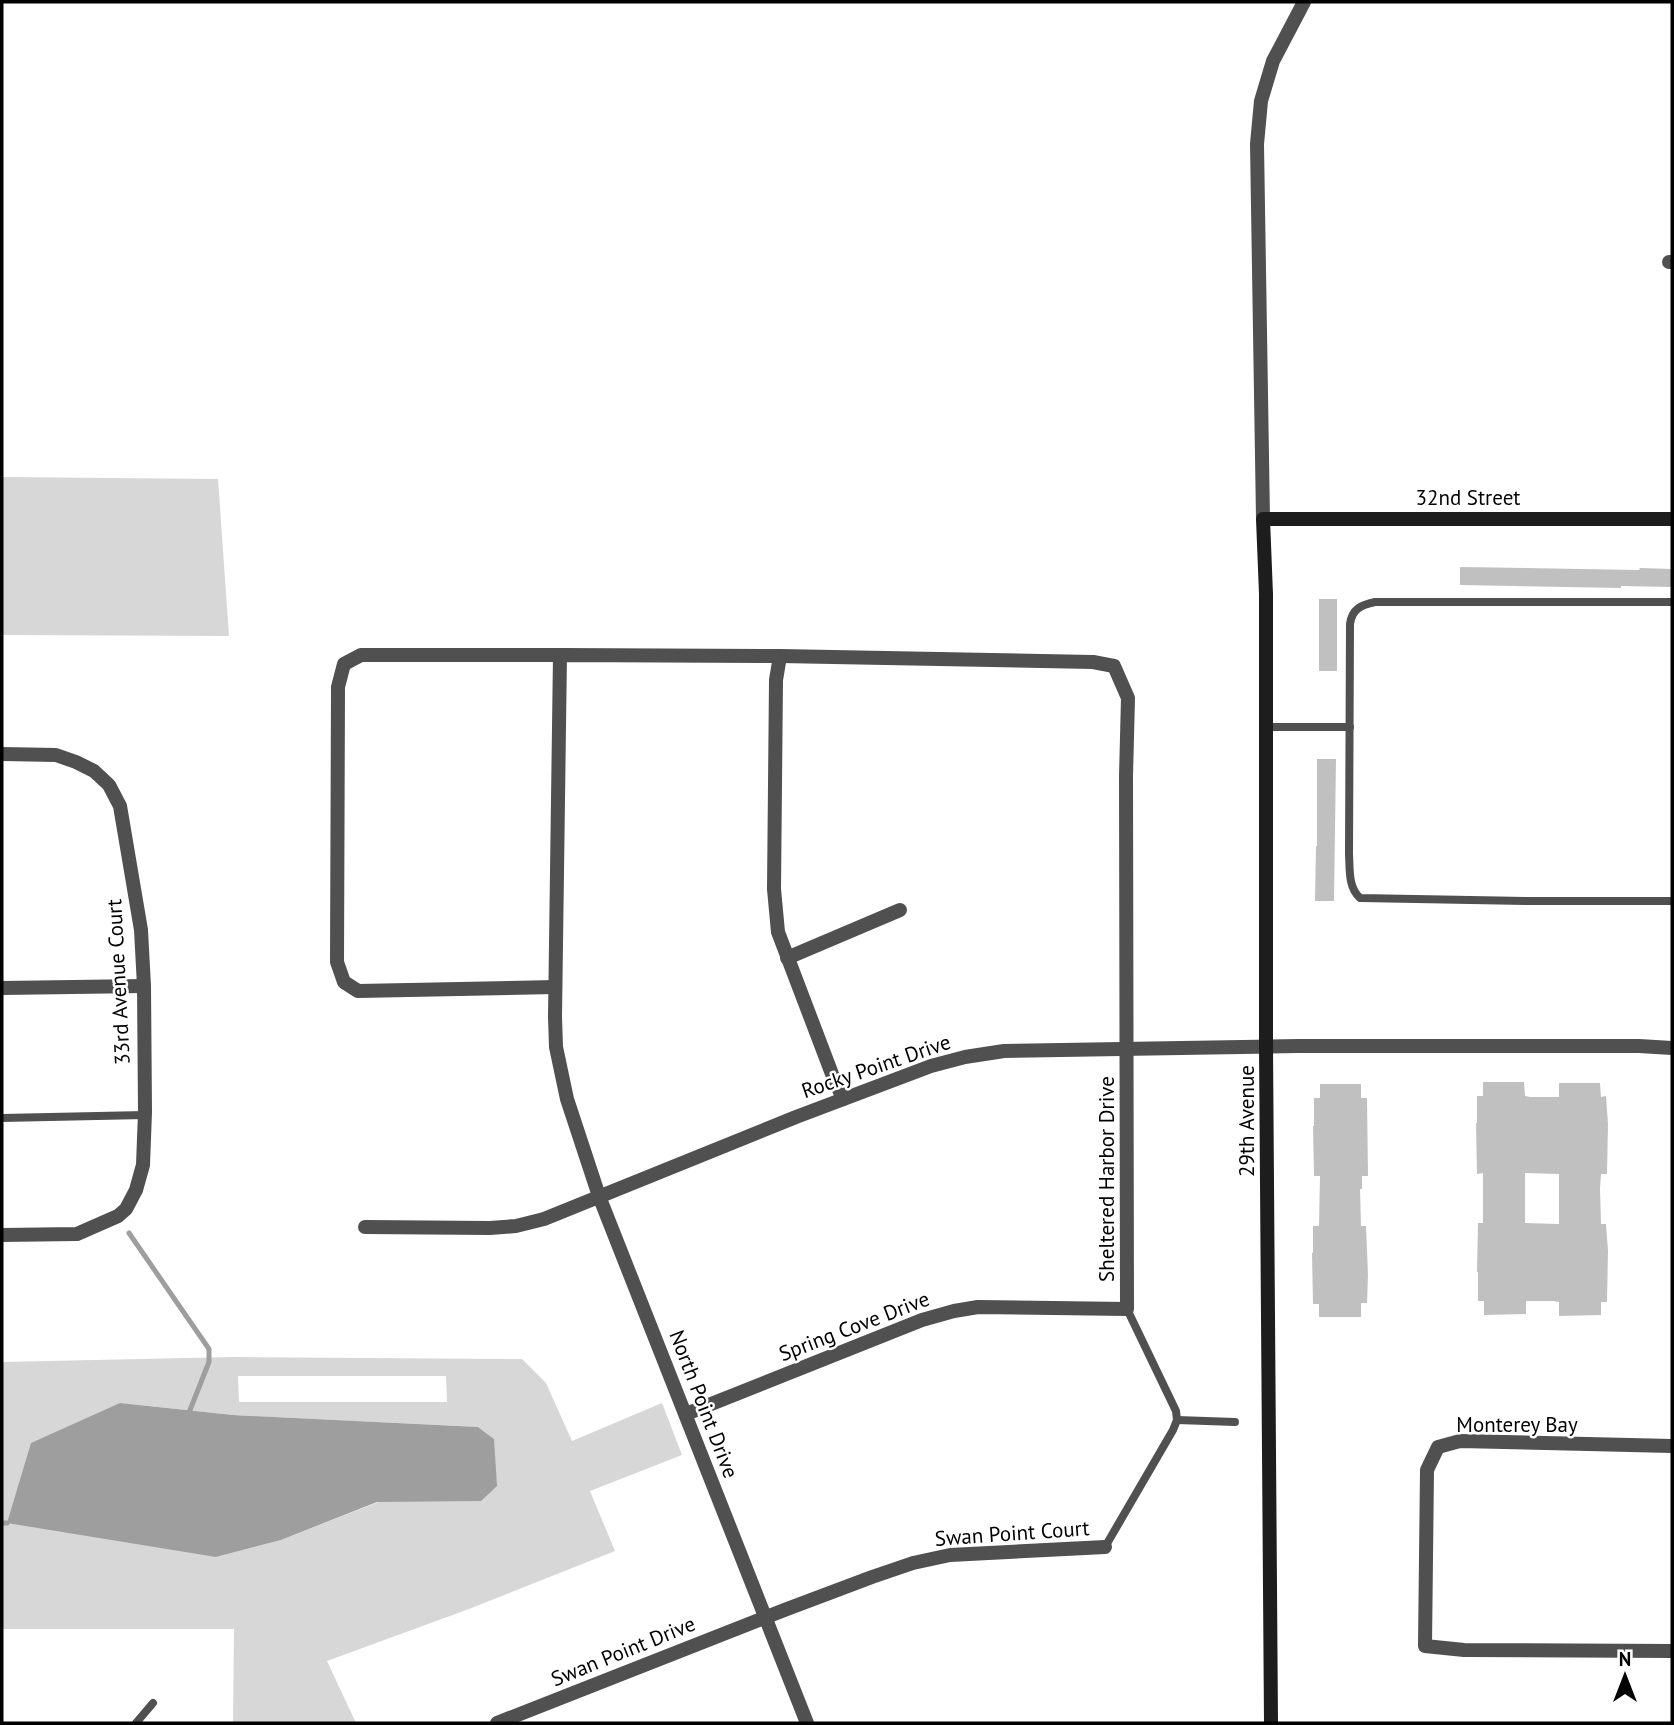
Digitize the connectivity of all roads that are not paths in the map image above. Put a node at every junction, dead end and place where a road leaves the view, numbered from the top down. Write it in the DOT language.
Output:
graph roads {
  1 [pos="1304,2"];
  2 [pos="1263,519"];
  3 [pos="1672,519"];
  4 [pos="1672,602"];
  5 [pos="560,655"];
  6 [pos="780,656"];
  7 [pos="1266,727"];
  8 [pos="1350,727"];
  9 [pos="2,754"];
  10 [pos="1672,901"];
  11 [pos="900,910"];
  12 [pos="787,958"];
  13 [pos="144,986"];
  14 [pos="555,987"];
  15 [pos="2,988"];
  16 [pos="1266,1047"];
  17 [pos="1126,1048"];
  18 [pos="1672,1048"];
  19 [pos="843,1099"];
  20 [pos="145,1115"];
  21 [pos="2,1118"];
  22 [pos="599,1196"];
  23 [pos="365,1227"];
  24 [pos="2,1235"];
  25 [pos="1127,1309"];
  26 [pos="686,1414"];
  27 [pos="1177,1420"];
  28 [pos="1235,1422"];
  29 [pos="1672,1446"];
  30 [pos="1105,1547"];
  31 [pos="765,1617"];
  32 [pos="1672,1651"];
  33 [pos="153,1703"];
  34 [pos="136,1723"];
  35 [pos="497,1723"];
  36 [pos="807,1723"];
  37 [pos="1271,1723"];
  1 -- 2 [label="street"];
  2 -- 3 [label="street, 32nd Street"];
  2 -- 7 [label="street, 29th Avenue"];
  4 -- 8 [label="lane"];
  5 -- 6 [label="street"];
  5 -- 14 [label="street, North Point Drive"];
  5 -- 14 [label="street"];
  6 -- 12 [label="street"];
  6 -- 17 [label="street, Sheltered Harbor Drive"];
  7 -- 8 [label="lane"];
  7 -- 16 [label="street, 29th Avenue"];
  8 -- 10 [label="lane"];
  9 -- 13 [label="street, 33rd Avenue Court"];
  11 -- 12 [label="street"];
  12 -- 19 [label="street"];
  13 -- 15 [label="street"];
  13 -- 20 [label="street, 33rd Avenue Court"];
  14 -- 22 [label="street, North Point Drive"];
  16 -- 17 [label="street, Rocky Point Drive"];
  16 -- 18 [label="street, Rocky Point Drive"];
  16 -- 37 [label="street, 29th Avenue"];
  17 -- 19 [label="street, Rocky Point Drive"];
  17 -- 25 [label="street, Sheltered Harbor Drive"];
  19 -- 22 [label="street, Rocky Point Drive"];
  20 -- 21 [label="lane"];
  20 -- 24 [label="street, 33rd Avenue Court"];
  22 -- 23 [label="street, Rocky Point Drive"];
  22 -- 26 [label="street, North Point Drive"];
  25 -- 26 [label="street, Spring Cove Drive"];
  25 -- 27 [label="lane"];
  26 -- 31 [label="street, North Point Drive"];
  27 -- 28 [label="lane"];
  27 -- 30 [label="lane"];
  29 -- 32 [label="street, Monterey Bay"];
  30 -- 31 [label="street, Swan Point Court"];
  31 -- 35 [label="street, Swan Point Drive"];
  31 -- 36 [label="street, North Point Drive"];
  33 -- 34 [label="lane"];
}
